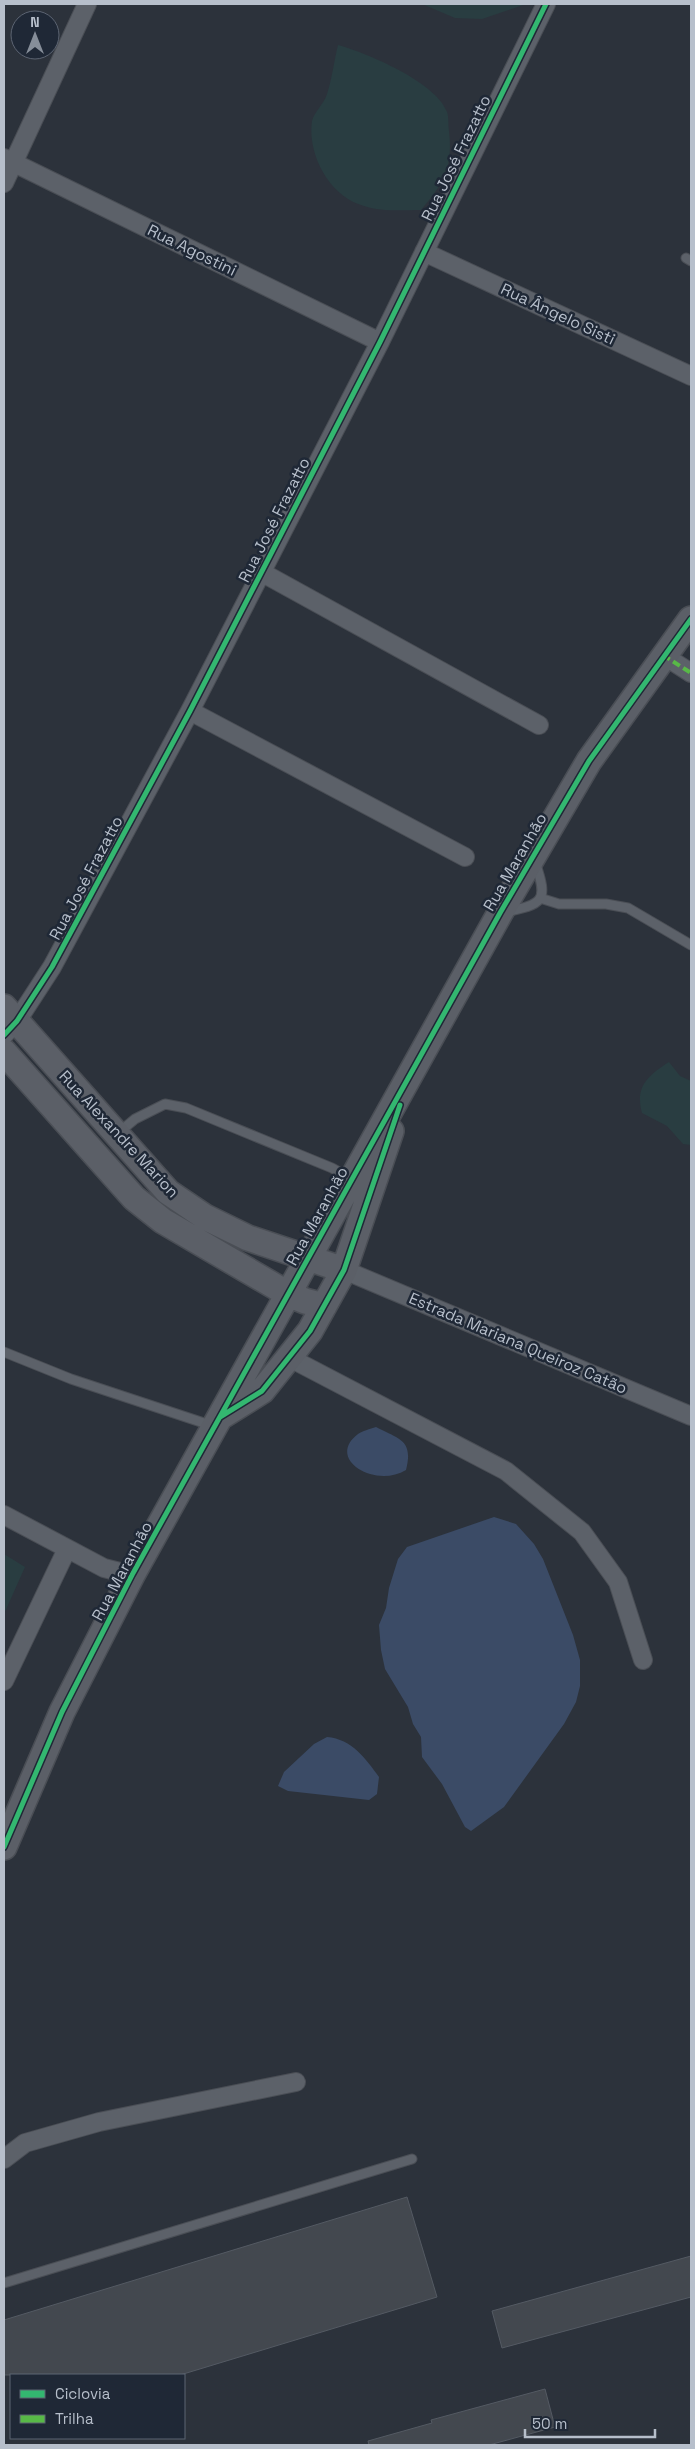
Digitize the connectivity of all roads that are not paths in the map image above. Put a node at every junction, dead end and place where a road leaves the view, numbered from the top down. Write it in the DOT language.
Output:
graph roads {
  1 [pos="87,4"];
  2 [pos="546,4"];
  3 [pos="8,160"];
  4 [pos="4,183"];
  5 [pos="424,252"];
  6 [pos="380,342"];
  7 [pos="691,376"];
  8 [pos="261,572"];
  9 [pos="691,619"];
  10 [pos="664,655"];
  11 [pos="691,673"];
  12 [pos="190,710"];
  13 [pos="539,725"];
  14 [pos="532,855"];
  15 [pos="465,857"];
  16 [pos="540,898"];
  17 [pos="500,913"];
  18 [pos="691,945"];
  19 [pos="8,1021"];
  20 [pos="4,1052"];
  21 [pos="408,1079"];
  22 [pos="117,1134"];
  23 [pos="352,1179"];
  24 [pos="308,1259"];
  25 [pos="344,1270"];
  26 [pos="288,1294"];
  27 [pos="324,1306"];
  28 [pos="4,1352"];
  29 [pos="288,1358"];
  30 [pos="691,1416"];
  31 [pos="217,1422"];
  32 [pos="4,1515"];
  33 [pos="68,1549"];
  34 [pos="132,1575"];
  35 [pos="644,1660"];
  36 [pos="4,1681"];
  37 [pos="4,1846"];
  38 [pos="296,2082"];
  39 [pos="4,2159"];
  40 [pos="412,2160"];
  41 [pos="4,2283"];
  1 -- 3 [label="street"];
  2 -- 5 [label="street, Rua José Frazatto"];
  3 -- 4 [label="street"];
  3 -- 6 [label="street, Rua Agostini"];
  5 -- 6 [label="street, Rua José Frazatto"];
  5 -- 7 [label="street, Rua Ângelo Sisti"];
  6 -- 8 [label="street, Rua José Frazatto"];
  8 -- 12 [label="street, Rua José Frazatto"];
  8 -- 13 [label="street"];
  9 -- 10 [label="main road, Rua Maranhão"];
  10 -- 11 [label="street"];
  10 -- 14 [label="main road, Rua Maranhão"];
  12 -- 15 [label="street"];
  12 -- 19 [label="street, Rua José Frazatto"];
  14 -- 16 [label="lane"];
  14 -- 17 [label="main road, Rua Maranhão"];
  16 -- 17 [label="lane"];
  16 -- 18 [label="lane"];
  17 -- 21 [label="main road, Rua Maranhão"];
  19 -- 22 [label="main road, Rua Alexandre Marion"];
  20 -- 26 [label="main road, Rua Alexandre Marion"];
  21 -- 23 [label="main road, Rua Maranhão"];
  21 -- 25 [label="main road"];
  22 -- 23 [label="lane"];
  22 -- 24 [label="main road, Rua Alexandre Marion"];
  23 -- 24 [label="main road, Rua Maranhão"];
  24 -- 25 [label="main road, Rua Alexandre Marion"];
  24 -- 26 [label="main road, Rua Maranhão"];
  25 -- 27 [label="main road"];
  25 -- 30 [label="street, Estrada Mariana Queiroz Catão"];
  26 -- 27 [label="main road, Rua Alexandre Marion"];
  26 -- 31 [label="main road, Rua Maranhão"];
  27 -- 29 [label="main road"];
  28 -- 31 [label="lane"];
  29 -- 31 [label="main road"];
  29 -- 35 [label="street"];
  31 -- 34 [label="main road, Rua Maranhão"];
  32 -- 33 [label="street"];
  33 -- 34 [label="street"];
  33 -- 36 [label="street"];
  34 -- 37 [label="main road, Rua Maranhão"];
  38 -- 39 [label="street"];
  40 -- 41 [label="lane"];
}
